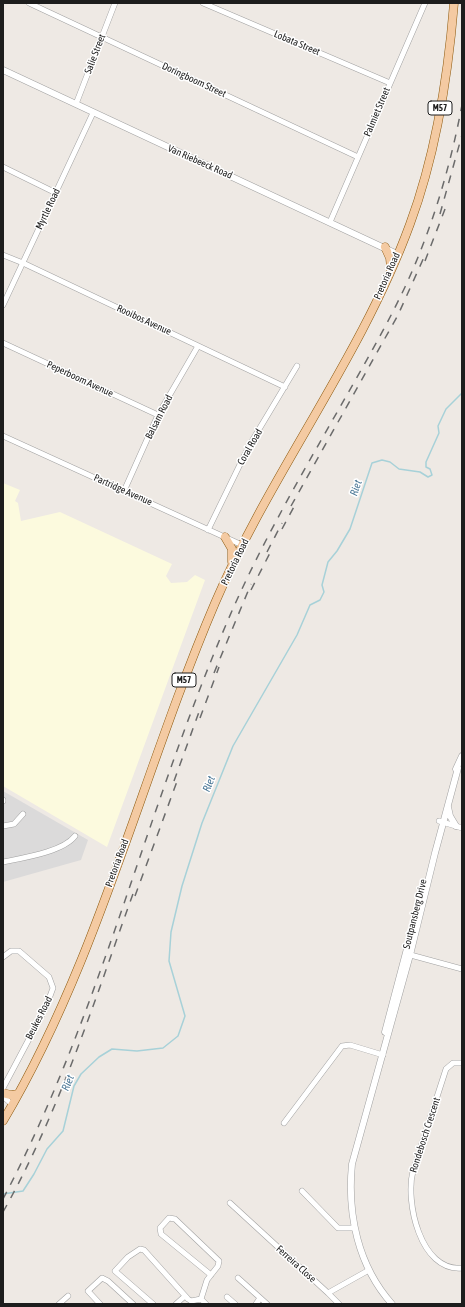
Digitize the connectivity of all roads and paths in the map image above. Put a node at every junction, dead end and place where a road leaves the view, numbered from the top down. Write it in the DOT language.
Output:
graph roads {
  1 [pos="29,3"];
  2 [pos="115,3"];
  3 [pos="203,3"];
  4 [pos="425,3"];
  5 [pos="454,3"];
  6 [pos="102,36"];
  7 [pos="3,70"];
  8 [pos="390,83"];
  9 [pos="76,104"];
  10 [pos="93,113"];
  11 [pos="358,157"];
  12 [pos="3,167"];
  13 [pos="56,193"];
  14 [pos="330,222"];
  15 [pos="403,241"];
  16 [pos="384,247"];
  17 [pos="397,254"];
  18 [pos="3,255"];
  19 [pos="23,263"];
  20 [pos="391,269"];
  21 [pos="3,305"];
  22 [pos="3,343"];
  23 [pos="198,346"];
  24 [pos="297,366"];
  25 [pos="284,387"];
  26 [pos="158,415"];
  27 [pos="3,436"];
  28 [pos="124,491"];
  29 [pos="208,530"];
  30 [pos="225,537"];
  31 [pos="242,546"];
  32 [pos="232,567"];
  33 [pos="462,756"];
  34 [pos="458,768"];
  35 [pos="448,804"];
  36 [pos="23,814"];
  37 [pos="441,822"];
  38 [pos="3,826"];
  39 [pos="459,827"];
  40 [pos="75,836"];
  41 [pos="3,862"];
  42 [pos="4,954"];
  43 [pos="408,954"];
  44 [pos="462,969"];
  45 [pos="382,1054"];
  46 [pos="462,1063"];
  47 [pos="3,1088"];
  48 [pos="3,1093"];
  49 [pos="18,1094"];
  50 [pos="13,1105"];
  51 [pos="3,1122"];
  52 [pos="284,1122"];
  53 [pos="302,1191"];
  54 [pos="230,1203"];
  55 [pos="354,1228"];
  56 [pos="462,1268"];
  57 [pos="369,1270"];
  58 [pos="211,1275"];
  59 [pos="238,1278"];
  60 [pos="328,1293"];
  61 [pos="68,1296"];
  62 [pos="185,1296"];
  63 [pos="227,1297"];
  64 [pos="260,1298"];
  65 [pos="201,1299"];
  66 [pos="59,1304"];
  67 [pos="100,1304"];
  68 [pos="132,1304"];
  69 [pos="153,1304"];
  70 [pos="176,1304"];
  71 [pos="206,1304"];
  72 [pos="234,1304"];
  73 [pos="256,1304"];
  74 [pos="267,1304"];
  75 [pos="339,1304"];
  76 [pos="392,1304"];
  1 -- 6 [label="street, Doringboom Street"];
  2 -- 6 [label="street, Salie Street"];
  3 -- 8 [label="street, Lobata Street"];
  4 -- 8 [label="street, Palmiet Street"];
  5 -- 15 [label="main road, Pretoria Road / M57"];
  6 -- 9 [label="street, Salie Street"];
  6 -- 11 [label="street, Doringboom Street"];
  7 -- 9 [label="street, Van Riebeeck Road"];
  8 -- 11 [label="street, Palmiet Street"];
  9 -- 10 [label="street, Van Riebeeck Road"];
  10 -- 13 [label="street, Myrtle Road"];
  10 -- 14 [label="street, Van Riebeeck Road"];
  11 -- 14 [label="street, Palmiet Street"];
  12 -- 13 [label="street"];
  13 -- 19 [label="street, Myrtle Road"];
  14 -- 16 [label="street, Van Riebeeck Road"];
  15 -- 16 [label="main road"];
  15 -- 17 [label="main road, Pretoria Road / M57"];
  16 -- 17 [label="street, Van Riebeeck Road"];
  16 -- 20 [label="main road"];
  17 -- 20 [label="main road, Pretoria Road / M57"];
  18 -- 19 [label="street, Rooibos Avenue"];
  19 -- 21 [label="street, Myrtle Road"];
  19 -- 23 [label="street, Rooibos Avenue"];
  20 -- 31 [label="main road, Pretoria Road / M57"];
  22 -- 26 [label="street, Peperboom Avenue"];
  23 -- 25 [label="street, Rooibos Avenue"];
  23 -- 26 [label="street, Balsam Road"];
  24 -- 25 [label="street, Coral Road"];
  25 -- 29 [label="street, Coral Road"];
  26 -- 28 [label="street, Balsam Road"];
  27 -- 28 [label="street, Partridge Avenue"];
  28 -- 29 [label="street, Partridge Avenue"];
  29 -- 30 [label="street, Partridge Avenue"];
  30 -- 31 [label="street, Partridge Avenue"];
  30 -- 32 [label="main road"];
  31 -- 32 [label="main road, Pretoria Road / M57"];
  32 -- 49 [label="main road, Pretoria Road / M57"];
  33 -- 34 [label="street, Soutpansberg Drive"];
  34 -- 35 [label="street, Soutpansberg Drive"];
  34 -- 37 [label="street, Soutpansberg Drive"];
  35 -- 37 [label="street, Soutpansberg Drive"];
  35 -- 39 [label="street"];
  36 -- 38 [label="street"];
  37 -- 39 [label="street"];
  37 -- 43 [label="street, Soutpansberg Drive"];
  40 -- 41 [label="street"];
  42 -- 47 [label="street, Beukes Road"];
  43 -- 44 [label="street"];
  43 -- 45 [label="street, Soutpansberg Drive"];
  45 -- 52 [label="street"];
  45 -- 55 [label="street, Soutpansberg Drive"];
  46 -- 56 [label="street, Rondebosch Crescent"];
  48 -- 49 [label="main road"];
  48 -- 50 [label="street"];
  49 -- 50 [label="main road, Pretoria Road / M57"];
  50 -- 51 [label="main road, Pretoria Road / M57"];
  53 -- 55 [label="street"];
  54 -- 60 [label="street, Ferreira Close"];
  55 -- 57 [label="street, Soutpansberg Drive"];
  57 -- 60 [label="street"];
  57 -- 76 [label="street, Soutpansberg Drive"];
  58 -- 58 [label="street"];
  58 -- 65 [label="street"];
  59 -- 64 [label="street"];
  60 -- 75 [label="street, Ferreira Close"];
  61 -- 66 [label="street"];
  62 -- 65 [label="street"];
  62 -- 69 [label="street"];
  62 -- 70 [label="street"];
  63 -- 72 [label="street"];
  64 -- 73 [label="street"];
  64 -- 74 [label="street"];
  65 -- 71 [label="street"];
  67 -- 68 [label="street"];
}
